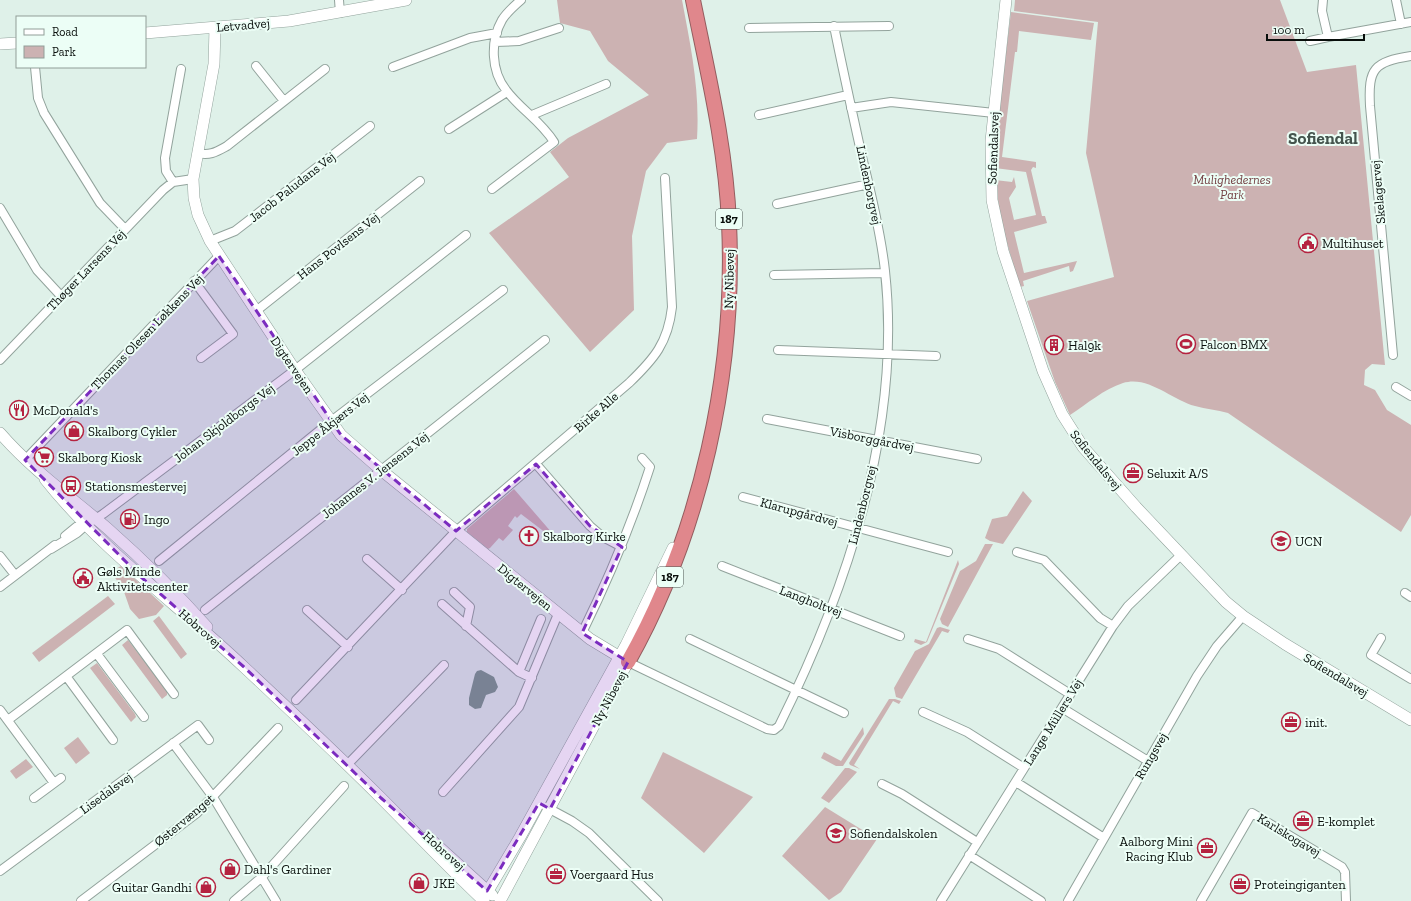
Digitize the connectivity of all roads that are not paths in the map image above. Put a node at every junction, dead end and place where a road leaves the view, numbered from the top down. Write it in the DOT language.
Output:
graph roads {
  1 [pos="339,0"];
  2 [pos="406,0"];
  3 [pos="521,0"];
  4 [pos="693,0"];
  5 [pos="1006,0"];
  6 [pos="1323,0"];
  7 [pos="1396,0"];
  8 [pos="340,13"];
  9 [pos="1411,22"];
  10 [pos="1401,24"];
  11 [pos="834,26"];
  12 [pos="889,26"];
  13 [pos="215,28"];
  14 [pos="559,28"];
  15 [pos="749,28"];
  16 [pos="497,32"];
  17 [pos="146,33"];
  18 [pos="1328,37"];
  19 [pos="1310,41"];
  20 [pos="495,42"];
  21 [pos="16,43"];
  22 [pos="0,44"];
  23 [pos="1411,56"];
  24 [pos="256,66"];
  25 [pos="393,67"];
  26 [pos="35,68"];
  27 [pos="181,68"];
  28 [pos="325,69"];
  29 [pos="606,84"];
  30 [pos="507,92"];
  31 [pos="848,95"];
  32 [pos="284,101"];
  33 [pos="852,108"];
  34 [pos="994,113"];
  35 [pos="532,115"];
  36 [pos="759,115"];
  37 [pos="370,126"];
  38 [pos="449,129"];
  39 [pos="197,153"];
  40 [pos="665,178"];
  41 [pos="193,179"];
  42 [pos="420,181"];
  43 [pos="173,182"];
  44 [pos="869,184"];
  45 [pos="492,189"];
  46 [pos="777,204"];
  47 [pos="0,208"];
  48 [pos="7,220"];
  49 [pos="0,225"];
  50 [pos="125,229"];
  51 [pos="466,235"];
  52 [pos="210,241"];
  53 [pos="219,256"];
  54 [pos="885,273"];
  55 [pos="774,275"];
  56 [pos="194,281"];
  57 [pos="503,290"];
  58 [pos="61,296"];
  59 [pos="256,311"];
  60 [pos="545,340"];
  61 [pos="778,350"];
  62 [pos="887,354"];
  63 [pos="1392,355"];
  64 [pos="936,356"];
  65 [pos="201,358"];
  66 [pos="0,360"];
  67 [pos="295,370"];
  68 [pos="1396,387"];
  69 [pos="1411,396"];
  70 [pos="767,418"];
  71 [pos="330,422"];
  72 [pos="0,433"];
  73 [pos="877,439"];
  74 [pos="0,441"];
  75 [pos="21,456"];
  76 [pos="642,458"];
  77 [pos="977,459"];
  78 [pos="536,464"];
  79 [pos="381,470"];
  80 [pos="698,487"];
  81 [pos="744,497"];
  82 [pos="90,522"];
  83 [pos="857,528"];
  84 [pos="456,531"];
  85 [pos="680,531"];
  86 [pos="622,546"];
  87 [pos="948,552"];
  88 [pos="1017,552"];
  89 [pos="1181,555"];
  90 [pos="0,556"];
  91 [pos="367,559"];
  92 [pos="159,561"];
  93 [pos="722,566"];
  94 [pos="15,575"];
  95 [pos="0,587"];
  96 [pos="402,590"];
  97 [pos="454,592"];
  98 [pos="442,604"];
  99 [pos="831,608"];
  100 [pos="205,610"];
  101 [pos="307,610"];
  102 [pos="558,614"];
  103 [pos="1242,616"];
  104 [pos="541,619"];
  105 [pos="466,626"];
  106 [pos="1113,626"];
  107 [pos="582,632"];
  108 [pos="900,636"];
  109 [pos="968,638"];
  110 [pos="1382,638"];
  111 [pos="690,639"];
  112 [pos="348,647"];
  113 [pos="97,654"];
  114 [pos="624,660"];
  115 [pos="444,664"];
  116 [pos="520,672"];
  117 [pos="66,676"];
  118 [pos="532,678"];
  119 [pos="1411,679"];
  120 [pos="796,691"];
  121 [pos="174,694"];
  122 [pos="1070,694"];
  123 [pos="296,700"];
  124 [pos="1062,708"];
  125 [pos="0,710"];
  126 [pos="923,712"];
  127 [pos="844,713"];
  128 [pos="144,717"];
  129 [pos="1410,718"];
  130 [pos="8,720"];
  131 [pos="278,728"];
  132 [pos="113,740"];
  133 [pos="209,740"];
  134 [pos="173,743"];
  135 [pos="1148,761"];
  136 [pos="347,765"];
  137 [pos="1024,768"];
  138 [pos="1016,782"];
  139 [pos="882,784"];
  140 [pos="344,786"];
  141 [pos="442,792"];
  142 [pos="213,797"];
  143 [pos="34,798"];
  144 [pos="381,798"];
  145 [pos="539,803"];
  146 [pos="550,809"];
  147 [pos="1104,838"];
  148 [pos="977,842"];
  149 [pos="969,856"];
  150 [pos="0,871"];
  151 [pos="262,877"];
  152 [pos="490,899"];
  153 [pos="81,901"];
  154 [pos="234,901"];
  155 [pos="276,901"];
  156 [pos="658,901"];
  157 [pos="941,901"];
  158 [pos="1041,901"];
  159 [pos="1068,901"];
  160 [pos="1201,901"];
  161 [pos="1346,901"];
  1 -- 8 [label="street"];
  2 -- 8 [label="street, Letvadvej"];
  3 -- 16 [label="street"];
  4 -- 80 [label="highway, Ny Nibevej / 187"];
  5 -- 34 [label="street, Sofiendalsvej"];
  6 -- 18 [label="street"];
  7 -- 10 [label="street"];
  8 -- 13 [label="street, Letvadvej"];
  9 -- 10 [label="street"];
  10 -- 18 [label="street"];
  11 -- 12 [label="street"];
  11 -- 15 [label="street"];
  11 -- 31 [label="street, Lindenborgvej"];
  13 -- 17 [label="street, Letvadvej"];
  13 -- 39 [label="street, Digtervejen"];
  14 -- 20 [label="street"];
  16 -- 20 [label="street"];
  16 -- 25 [label="street"];
  18 -- 19 [label="street"];
  20 -- 30 [label="street"];
  21 -- 22 [label="street"];
  23 -- 63 [label="street, Skelagervej"];
  24 -- 32 [label="street"];
  26 -- 50 [label="street"];
  27 -- 43 [label="street"];
  28 -- 32 [label="street"];
  29 -- 35 [label="street"];
  30 -- 35 [label="street"];
  30 -- 38 [label="street"];
  31 -- 33 [label="street, Lindenborgvej"];
  31 -- 36 [label="street"];
  32 -- 39 [label="street"];
  33 -- 34 [label="street"];
  33 -- 44 [label="street, Lindenborgvej"];
  34 -- 89 [label="street, Sofiendalsvej"];
  35 -- 45 [label="street"];
  37 -- 52 [label="street, Jacob Paludans Vej"];
  39 -- 41 [label="street, Digtervejen"];
  40 -- 78 [label="street, Birke Alle"];
  41 -- 43 [label="street"];
  41 -- 52 [label="street, Digtervejen"];
  42 -- 59 [label="street, Hans Povlsens Vej"];
  43 -- 50 [label="street, Thøger Larsens Vej"];
  44 -- 46 [label="street"];
  44 -- 54 [label="street, Lindenborgvej"];
  47 -- 48 [label="street"];
  48 -- 49 [label="street"];
  48 -- 58 [label="street"];
  50 -- 58 [label="street, Thøger Larsens Vej"];
  51 -- 67 [label="street, Johan Skjoldborgs Vej"];
  52 -- 53 [label="street, Digtervejen"];
  53 -- 56 [label="street, Thomas Olesen Løkkens Vej"];
  53 -- 59 [label="street, Digtervejen"];
  54 -- 55 [label="street"];
  54 -- 62 [label="street, Lindenborgvej"];
  56 -- 65 [label="street"];
  56 -- 75 [label="street, Thomas Olesen Løkkens Vej"];
  57 -- 71 [label="street, Jeppe Åkjærs Vej"];
  58 -- 66 [label="street, Thøger Larsens Vej"];
  59 -- 67 [label="street, Digtervejen"];
  60 -- 79 [label="street, Johannes V. Jensens Vej"];
  61 -- 62 [label="street"];
  62 -- 64 [label="street"];
  62 -- 73 [label="street, Lindenborgvej"];
  67 -- 71 [label="street, Digtervejen"];
  67 -- 82 [label="street, Johan Skjoldborgs Vej"];
  68 -- 69 [label="street"];
  70 -- 73 [label="street, Visborggårdvej"];
  71 -- 79 [label="street, Digtervejen"];
  71 -- 92 [label="street, Jeppe Åkjærs Vej"];
  72 -- 75 [label="street, Hobrovej"];
  73 -- 77 [label="street, Visborggårdvej"];
  73 -- 83 [label="street, Lindenborgvej"];
  74 -- 75 [label="street, Hobrovej"];
  75 -- 82 [label="street, Hobrovej"];
  76 -- 86 [label="street"];
  78 -- 84 [label="street, Birke Alle"];
  78 -- 86 [label="street"];
  79 -- 84 [label="street, Digtervejen"];
  79 -- 100 [label="street, Johannes V. Jensens Vej"];
  80 -- 85 [label="highway, Ny Nibevej / 187"];
  80 -- 114 [label="highway, Ny Nibevej / 187"];
  81 -- 83 [label="street, Klarupgårdvej"];
  82 -- 94 [label="street"];
  82 -- 136 [label="street, Hobrovej"];
  83 -- 87 [label="street, Klarupgårdvej"];
  83 -- 99 [label="street, Lindenborgvej"];
  84 -- 96 [label="street, Birke Alle"];
  84 -- 102 [label="street, Digtervejen"];
  85 -- 114 [label="street, Ny Nibevej / 187"];
  86 -- 107 [label="street"];
  88 -- 106 [label="street"];
  89 -- 103 [label="street, Sofiendalsvej"];
  89 -- 106 [label="street, Lange Müllers Vej"];
  90 -- 94 [label="street"];
  91 -- 96 [label="street"];
  93 -- 99 [label="street, Langholtvej"];
  94 -- 95 [label="street"];
  96 -- 112 [label="street, Birke Alle"];
  97 -- 105 [label="street"];
  98 -- 105 [label="street"];
  99 -- 108 [label="street, Langholtvej"];
  99 -- 120 [label="street, Lindenborgvej"];
  101 -- 112 [label="street"];
  102 -- 107 [label="street, Digtervejen"];
  102 -- 118 [label="street, Digtervejen"];
  103 -- 129 [label="street, Sofiendalsvej"];
  103 -- 135 [label="street, Rungsvej"];
  104 -- 116 [label="street, Digtervejen"];
  105 -- 116 [label="street"];
  106 -- 122 [label="street, Lange Müllers Vej"];
  107 -- 114 [label="street, Digtervejen"];
  109 -- 122 [label="street"];
  110 -- 119 [label="street"];
  111 -- 120 [label="street"];
  112 -- 123 [label="street, Birke Alle"];
  113 -- 117 [label="street"];
  113 -- 121 [label="street"];
  113 -- 128 [label="street"];
  114 -- 120 [label="street, Lindenborgvej"];
  114 -- 145 [label="street, Ny Nibevej / 187"];
  114 -- 146 [label="street, Ny Nibevej / 187"];
  115 -- 136 [label="street"];
  116 -- 118 [label="street"];
  117 -- 130 [label="street"];
  117 -- 132 [label="street"];
  118 -- 141 [label="street, Digtervejen"];
  120 -- 127 [label="street"];
  122 -- 124 [label="street, Lange Müllers Vej"];
  124 -- 135 [label="street"];
  124 -- 137 [label="street, Lange Müllers Vej"];
  125 -- 130 [label="street"];
  126 -- 137 [label="street"];
  130 -- 143 [label="street"];
  131 -- 142 [label="street, Østervænget"];
  133 -- 134 [label="street, Lisedalsvej"];
  134 -- 142 [label="street"];
  134 -- 150 [label="street, Lisedalsvej"];
  135 -- 147 [label="street, Rungsvej"];
  136 -- 144 [label="street, Hobrovej"];
  137 -- 138 [label="street, Lange Müllers Vej"];
  138 -- 147 [label="street"];
  138 -- 148 [label="street, Lange Müllers Vej"];
  139 -- 148 [label="street"];
  140 -- 151 [label="street"];
  142 -- 151 [label="street"];
  142 -- 153 [label="street, Østervænget"];
  144 -- 152 [label="street, Hobrovej"];
  144 -- 152 [label="street, Hobrovej"];
  145 -- 146 [label="street"];
  145 -- 152 [label="street, Ny Nibevej / 187"];
  146 -- 152 [label="street, Ny Nibevej / 187"];
  146 -- 156 [label="street"];
  147 -- 159 [label="street, Rungsvej"];
  148 -- 149 [label="street, Lange Müllers Vej"];
  149 -- 157 [label="street, Lange Müllers Vej"];
  149 -- 158 [label="street"];
  151 -- 154 [label="street"];
  151 -- 155 [label="street"];
  160 -- 161 [label="street, Karlskogavej"];
}
